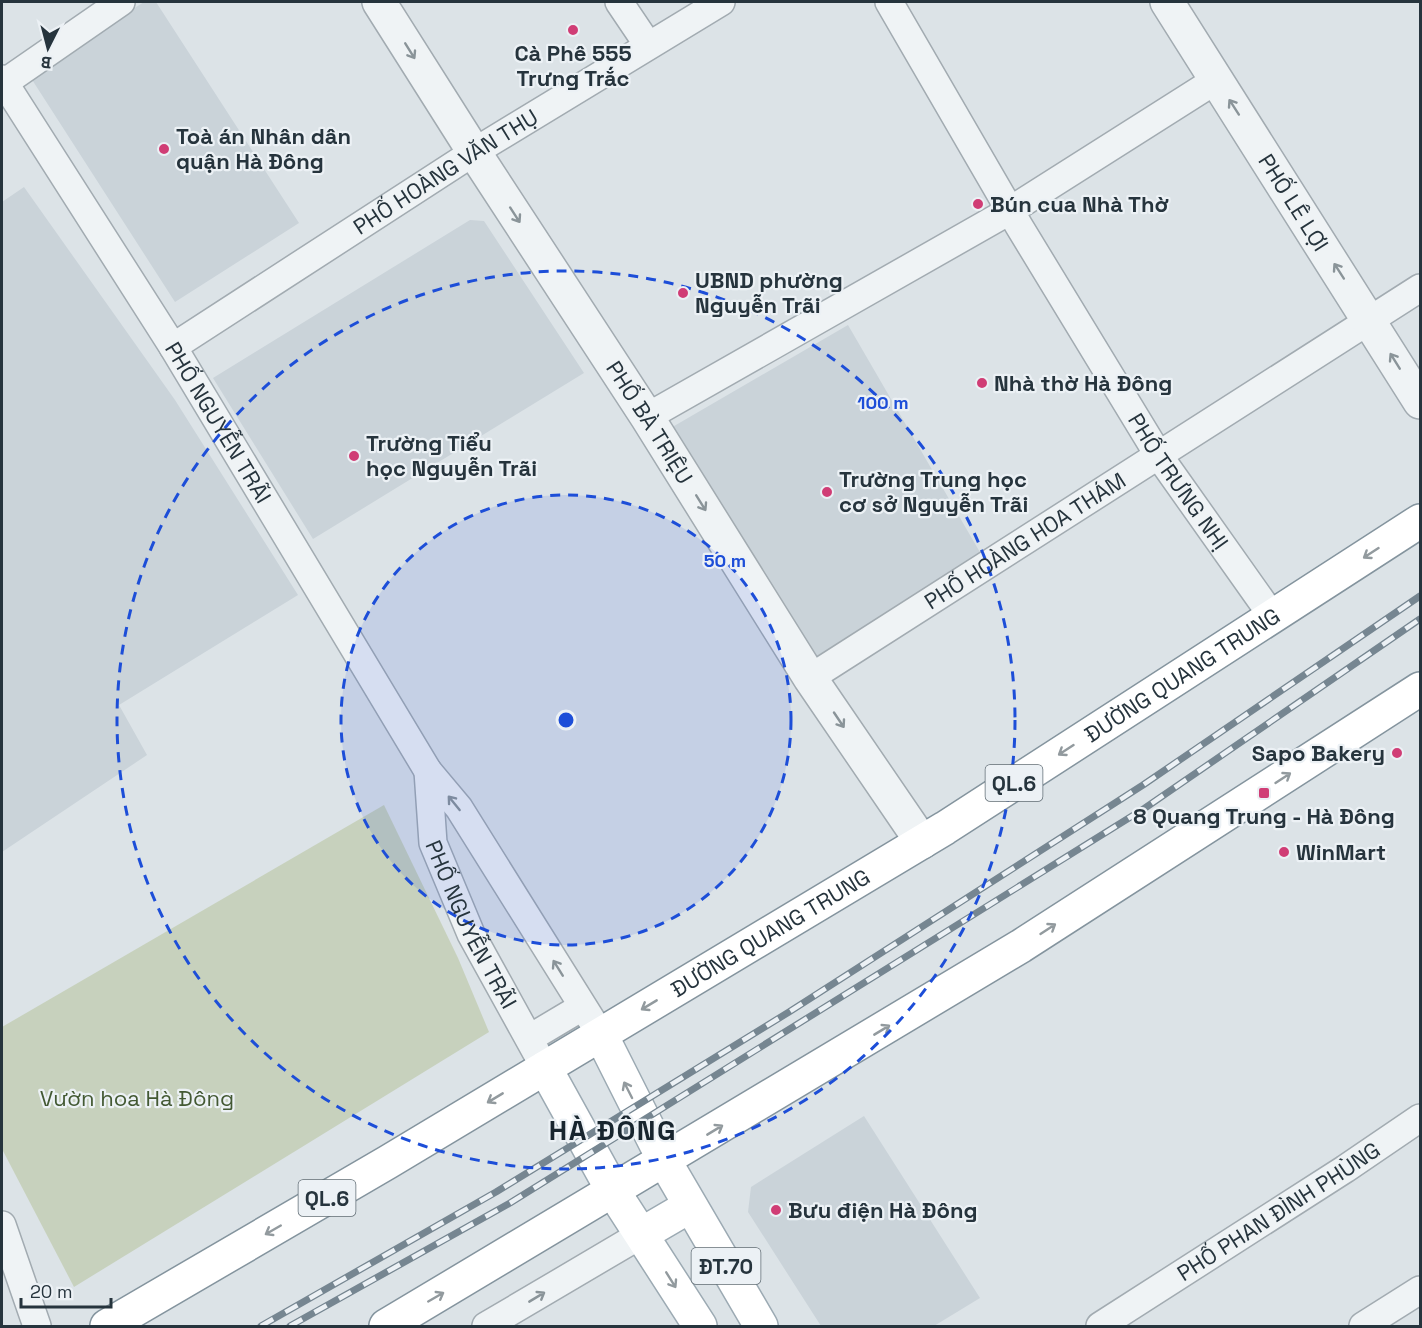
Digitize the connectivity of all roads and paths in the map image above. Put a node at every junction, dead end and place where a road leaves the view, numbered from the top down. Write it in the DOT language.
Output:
graph roads {
  1 [pos="122,2"];
  2 [pos="379,2"];
  3 [pos="619,2"];
  4 [pos="722,2"];
  5 [pos="889,2"];
  6 [pos="1167,2"];
  7 [pos="648,45"];
  8 [pos="1216,80"];
  9 [pos="3,81"];
  10 [pos="474,152"];
  11 [pos="1011,210"];
  12 [pos="1420,288"];
  13 [pos="1370,321"];
  14 [pos="172,347"];
  15 [pos="1420,402"];
  16 [pos="647,417"];
  17 [pos="1159,456"];
  18 [pos="1420,521"];
  19 [pos="1273,617"];
  20 [pos="810,678"];
  21 [pos="1420,689"];
  22 [pos="428,771"];
  23 [pos="922,842"];
  24 [pos="582,1007"];
  25 [pos="601,1035"];
  26 [pos="530,1038"];
  27 [pos="545,1068"];
  28 [pos="1420,1118"];
  29 [pos="664,1160"];
  30 [pos="613,1191"];
  31 [pos="690,1206"];
  32 [pos="2,1225"];
  33 [pos="642,1234"];
  34 [pos="1420,1290"];
  35 [pos="37,1326"];
  36 [pos="107,1326"];
  37 [pos="386,1326"];
  38 [pos="486,1326"];
  39 [pos="700,1326"];
  40 [pos="761,1326"];
  41 [pos="1100,1326"];
  42 [pos="1363,1326"];
  1 -- 9 [label="street"];
  2 -- 10 [label="street, PHỐ BÀ TRIỆU, one-way"];
  3 -- 7 [label="street"];
  4 -- 7 [label="street, PHỐ HOÀNG VĂN THỤ"];
  5 -- 11 [label="street, PHỐ TRƯNG NHỊ"];
  6 -- 8 [label="street, PHỐ LÊ LỢI"];
  7 -- 10 [label="street, PHỐ HOÀNG VĂN THỤ"];
  8 -- 11 [label="street"];
  13 -- 8 [label="street, PHỐ LÊ LỢI, one-way"];
  9 -- 14 [label="street, PHỐ NGUYỄN TRÃI"];
  10 -- 14 [label="street, PHỐ HOÀNG VĂN THỤ"];
  10 -- 16 [label="street, PHỐ BÀ TRIỆU, one-way"];
  11 -- 16 [label="street"];
  11 -- 17 [label="street, PHỐ TRƯNG NHỊ"];
  12 -- 13 [label="street, PHỐ HOÀNG HOA THÁM"];
  15 -- 13 [label="street, PHỐ LÊ LỢI, one-way"];
  13 -- 17 [label="street, PHỐ HOÀNG HOA THÁM"];
  14 -- 22 [label="street, PHỐ NGUYỄN TRÃI"];
  16 -- 20 [label="street, PHỐ BÀ TRIỆU, one-way"];
  17 -- 19 [label="street, PHỐ TRƯNG NHỊ"];
  17 -- 20 [label="street, PHỐ HOÀNG HOA THÁM"];
  18 -- 19 [label="main road, ĐƯỜNG QUANG TRUNG / QL.6, one-way"];
  19 -- 23 [label="main road, ĐƯỜNG QUANG TRUNG / QL.6, one-way"];
  20 -- 23 [label="street, PHỐ BÀ TRIỆU, one-way"];
  29 -- 21 [label="main road, one-way"];
  24 -- 22 [label="street, PHỐ NGUYỄN TRÃI, one-way"];
  22 -- 26 [label="street, PHỐ NGUYỄN TRÃI"];
  23 -- 25 [label="main road, ĐƯỜNG QUANG TRUNG / QL.6, one-way"];
  24 -- 25 [label="street, PHỐ NGUYỄN TRÃI"];
  24 -- 26 [label="street"];
  25 -- 27 [label="main road, ĐƯỜNG QUANG TRUNG / QL.6"];
  29 -- 25 [label="main road, ĐT.70, one-way"];
  26 -- 27 [label="street, PHỐ NGUYỄN TRÃI"];
  27 -- 30 [label="main road, ĐT.70"];
  27 -- 36 [label="main road, ĐƯỜNG QUANG TRUNG / QL.6, one-way"];
  28 -- 41 [label="street, PHỐ PHAN ĐÌNH PHÙNG"];
  29 -- 30 [label="main road"];
  29 -- 31 [label="main road, ĐT.70"];
  30 -- 33 [label="main road, ĐT.70"];
  37 -- 30 [label="main road, one-way"];
  31 -- 33 [label="main road"];
  31 -- 40 [label="main road, ĐT.70"];
  32 -- 35 [label="street"];
  38 -- 33 [label="street, one-way"];
  33 -- 39 [label="main road, ĐT.70, one-way"];
  34 -- 42 [label="street"];
}
